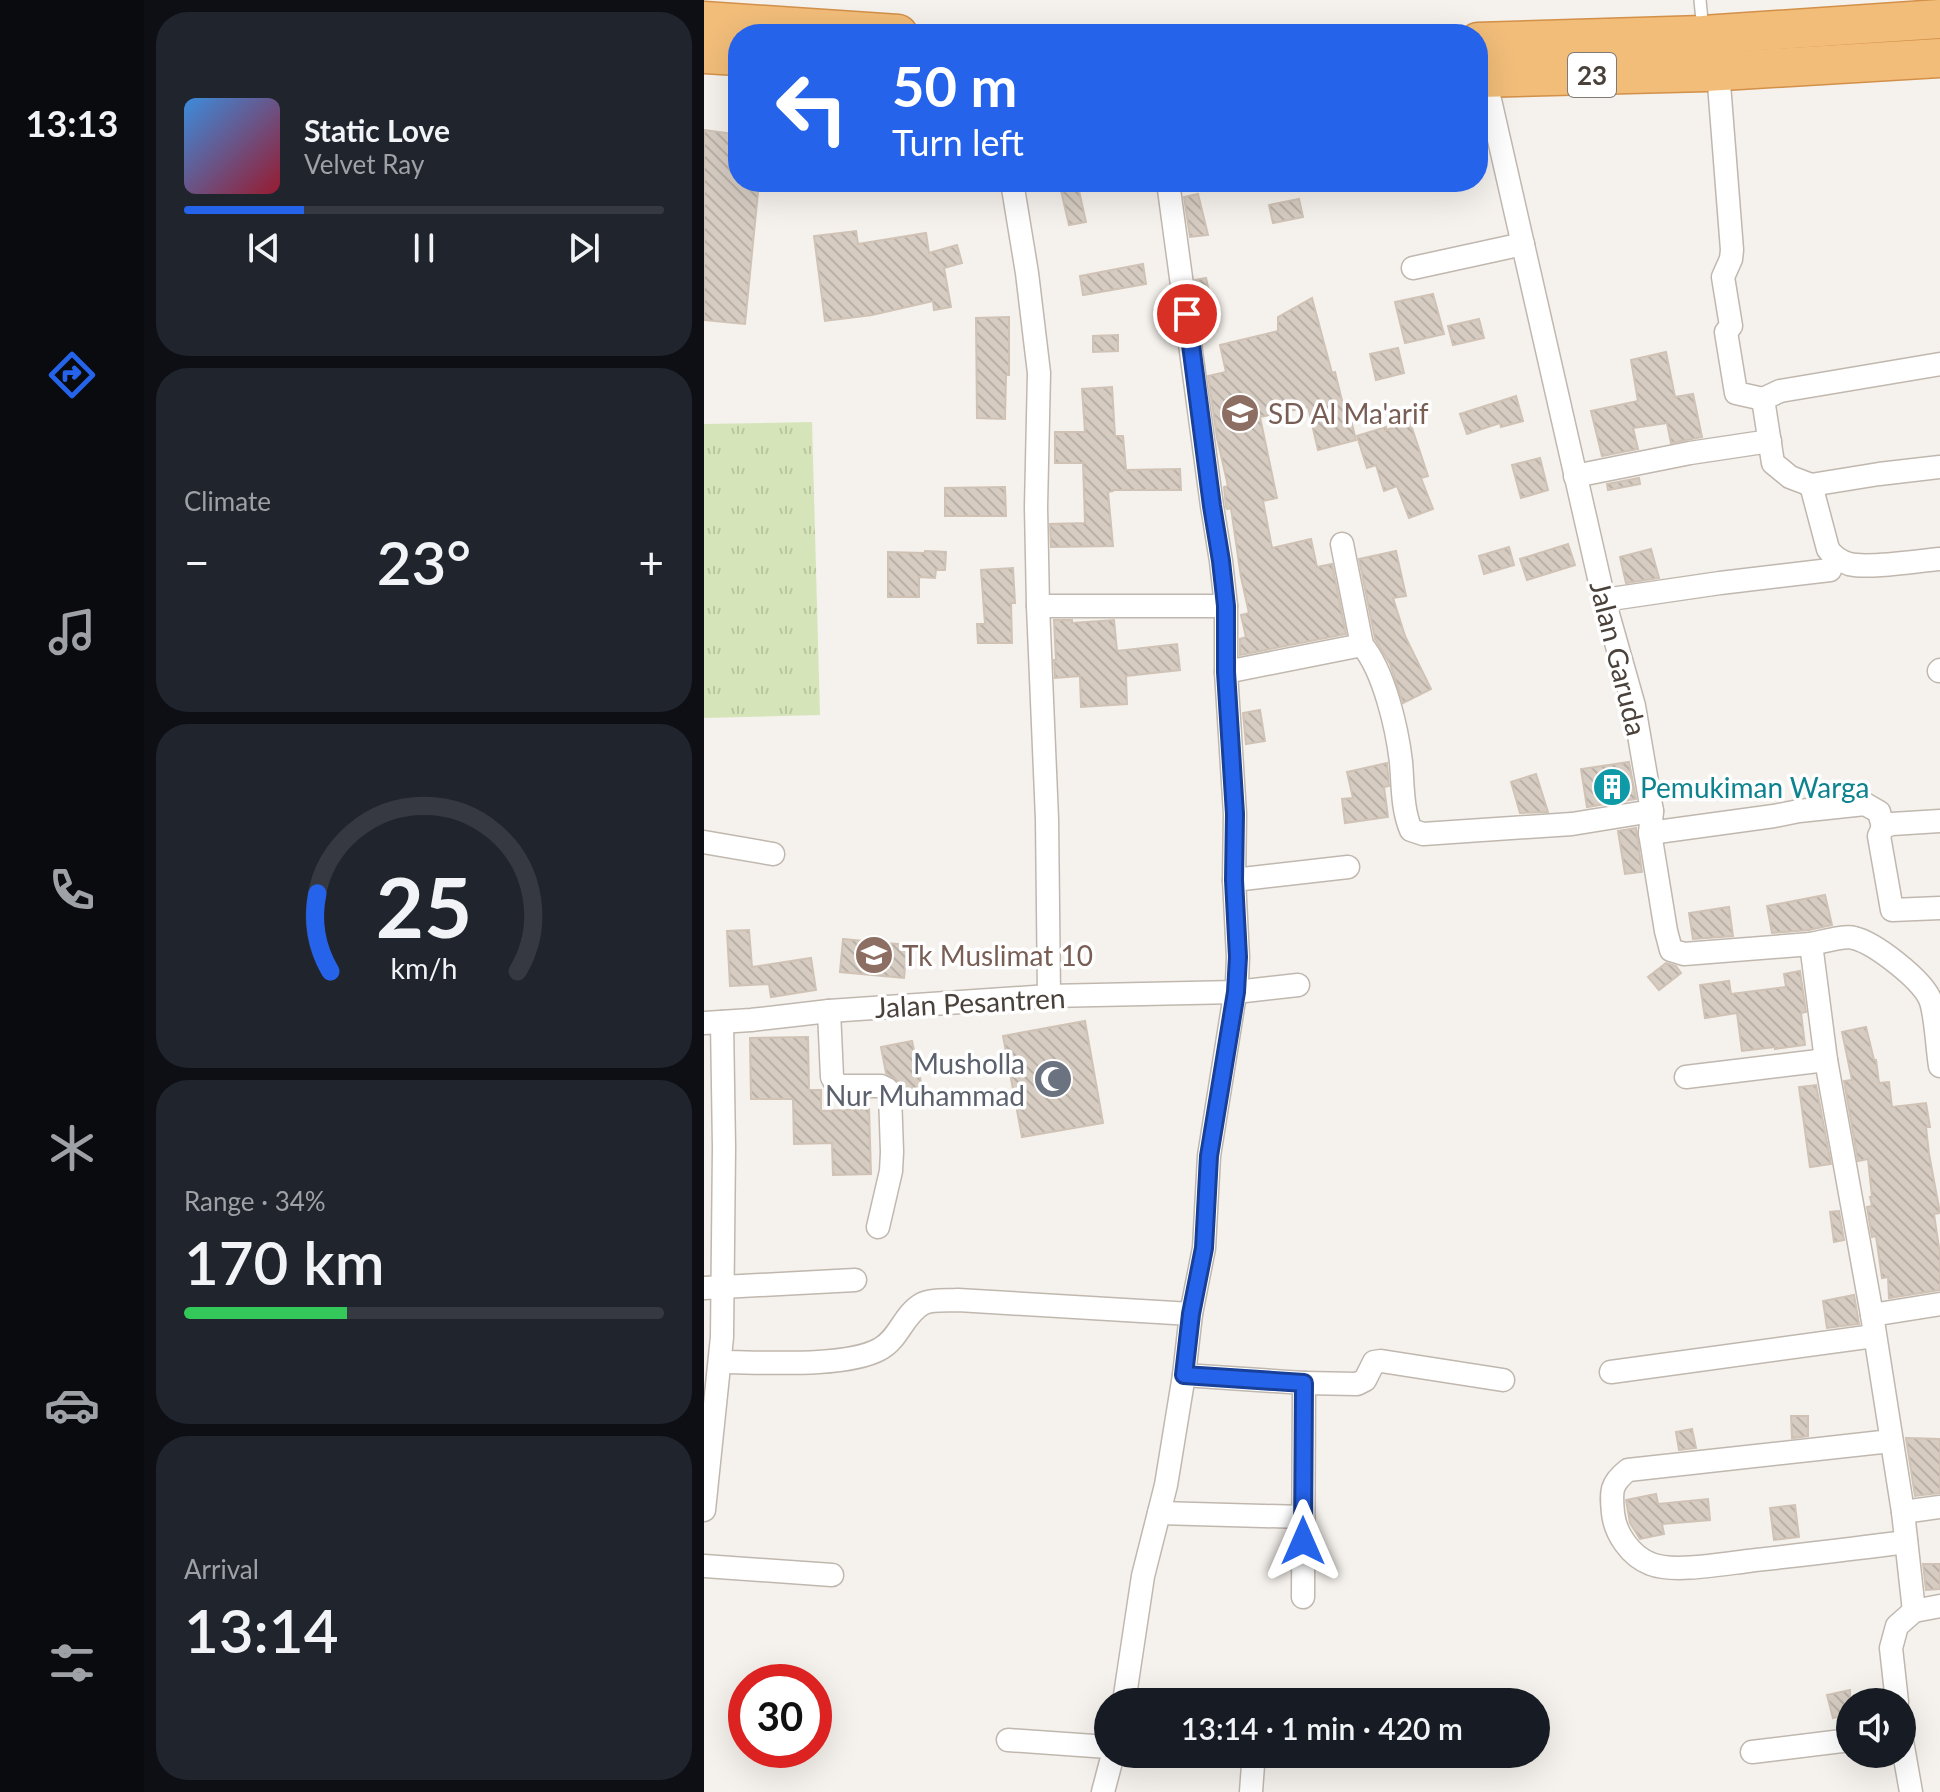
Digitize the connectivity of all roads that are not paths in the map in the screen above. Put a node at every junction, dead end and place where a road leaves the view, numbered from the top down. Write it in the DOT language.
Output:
graph roads {
  1 [pos="1940,19"];
  2 [pos="704,21"];
  3 [pos="749,24"];
  4 [pos="1706,48"];
  5 [pos="704,54"];
  6 [pos="728,55"];
  7 [pos="1940,58"];
  8 [pos="1488,65"];
  9 [pos="1488,99"];
  10 [pos="1014,192"];
  11 [pos="1169,192"];
  12 [pos="1523,244"];
  13 [pos="1413,268"];
  14 [pos="1940,364"];
  15 [pos="1771,395"];
  16 [pos="1770,441"];
  17 [pos="1940,467"];
  18 [pos="1575,476"];
  19 [pos="1811,485"];
  20 [pos="1342,544"];
  21 [pos="1940,559"];
  22 [pos="1830,570"];
  23 [pos="1604,600"];
  24 [pos="1038,606"];
  25 [pos="1226,606"];
  26 [pos="1362,645"];
  27 [pos="1226,672"];
  28 [pos="1940,821"];
  29 [pos="1651,822"];
  30 [pos="1883,827"];
  31 [pos="704,842"];
  32 [pos="773,854"];
  33 [pos="1348,867"];
  34 [pos="1234,880"];
  35 [pos="1940,908"];
  36 [pos="1811,944"];
  37 [pos="1298,985"];
  38 [pos="1237,987"];
  39 [pos="1050,990"];
  40 [pos="829,1011"];
  41 [pos="1936,1017"];
  42 [pos="713,1022"];
  43 [pos="1826,1060"];
  44 [pos="1940,1066"];
  45 [pos="1686,1077"];
  46 [pos="878,1227"];
  47 [pos="855,1280"];
  48 [pos="713,1287"];
  49 [pos="1940,1304"];
  50 [pos="1191,1314"];
  51 [pos="1873,1326"];
  52 [pos="721,1362"];
  53 [pos="1611,1372"];
  54 [pos="1184,1375"];
  55 [pos="1503,1380"];
  56 [pos="1304,1383"];
  57 [pos="1891,1441"];
  58 [pos="1940,1507"];
  59 [pos="704,1510"];
  60 [pos="1903,1512"];
  61 [pos="1159,1513"];
  62 [pos="1303,1517"];
  63 [pos="1906,1542"];
  64 [pos="704,1566"];
  65 [pos="832,1575"];
  66 [pos="1303,1597"];
  67 [pos="1940,1606"];
  68 [pos="1914,1611"];
  69 [pos="1126,1688"];
  70 [pos="1895,1688"];
  71 [pos="1008,1740"];
  72 [pos="1836,1742"];
  73 [pos="1094,1746"];
  74 [pos="1752,1752"];
  75 [pos="1109,1768"];
  76 [pos="1253,1768"];
  77 [pos="1907,1768"];
  78 [pos="1103,1792"];
  79 [pos="1251,1792"];
  80 [pos="1911,1792"];
  1 -- 4 [label="highway, 23"];
  2 -- 3 [label="highway"];
  4 -- 7 [label="highway, 23"];
  4 -- 8 [label="highway, 23"];
  4 -- 15 [label="street"];
  5 -- 6 [label="highway"];
  9 -- 12 [label="street, Jalan Garuda"];
  10 -- 24 [label="street"];
  11 -- 25 [label="street"];
  12 -- 13 [label="street"];
  12 -- 18 [label="street, Jalan Garuda"];
  14 -- 15 [label="street"];
  15 -- 16 [label="street"];
  16 -- 18 [label="street"];
  16 -- 19 [label="street"];
  17 -- 19 [label="street"];
  18 -- 23 [label="street, Jalan Garuda"];
  19 -- 21 [label="street"];
  20 -- 26 [label="street"];
  22 -- 23 [label="street"];
  23 -- 29 [label="street, Jalan Garuda"];
  24 -- 25 [label="street"];
  24 -- 39 [label="street"];
  25 -- 27 [label="street"];
  26 -- 27 [label="street"];
  26 -- 29 [label="street"];
  27 -- 34 [label="street"];
  28 -- 30 [label="street"];
  29 -- 30 [label="street"];
  29 -- 36 [label="street, Jalan Garuda"];
  30 -- 35 [label="street"];
  31 -- 32 [label="street"];
  33 -- 34 [label="street"];
  34 -- 38 [label="street"];
  36 -- 41 [label="street"];
  36 -- 43 [label="street"];
  37 -- 38 [label="street, Jalan Pesantren"];
  38 -- 39 [label="street, Jalan Pesantren"];
  38 -- 50 [label="street"];
  39 -- 40 [label="street, Jalan Pesantren"];
  40 -- 42 [label="street, Jalan Pesantren"];
  40 -- 46 [label="street"];
  41 -- 44 [label="street"];
  42 -- 48 [label="street"];
  43 -- 45 [label="street"];
  43 -- 51 [label="street"];
  47 -- 48 [label="street"];
  48 -- 52 [label="street"];
  49 -- 51 [label="street"];
  50 -- 52 [label="street"];
  50 -- 54 [label="street"];
  51 -- 53 [label="street"];
  51 -- 57 [label="street"];
  52 -- 59 [label="street"];
  54 -- 56 [label="street"];
  54 -- 61 [label="street"];
  55 -- 56 [label="street"];
  56 -- 62 [label="street"];
  57 -- 60 [label="street"];
  57 -- 63 [label="street"];
  58 -- 60 [label="street"];
  60 -- 63 [label="street"];
  61 -- 62 [label="street"];
  61 -- 69 [label="street"];
  62 -- 66 [label="street"];
  63 -- 68 [label="street"];
  64 -- 65 [label="street"];
  67 -- 68 [label="street"];
  68 -- 70 [label="street"];
  71 -- 73 [label="street"];
  72 -- 74 [label="street"];
  75 -- 78 [label="street"];
  76 -- 79 [label="street"];
  77 -- 80 [label="street"];
}
